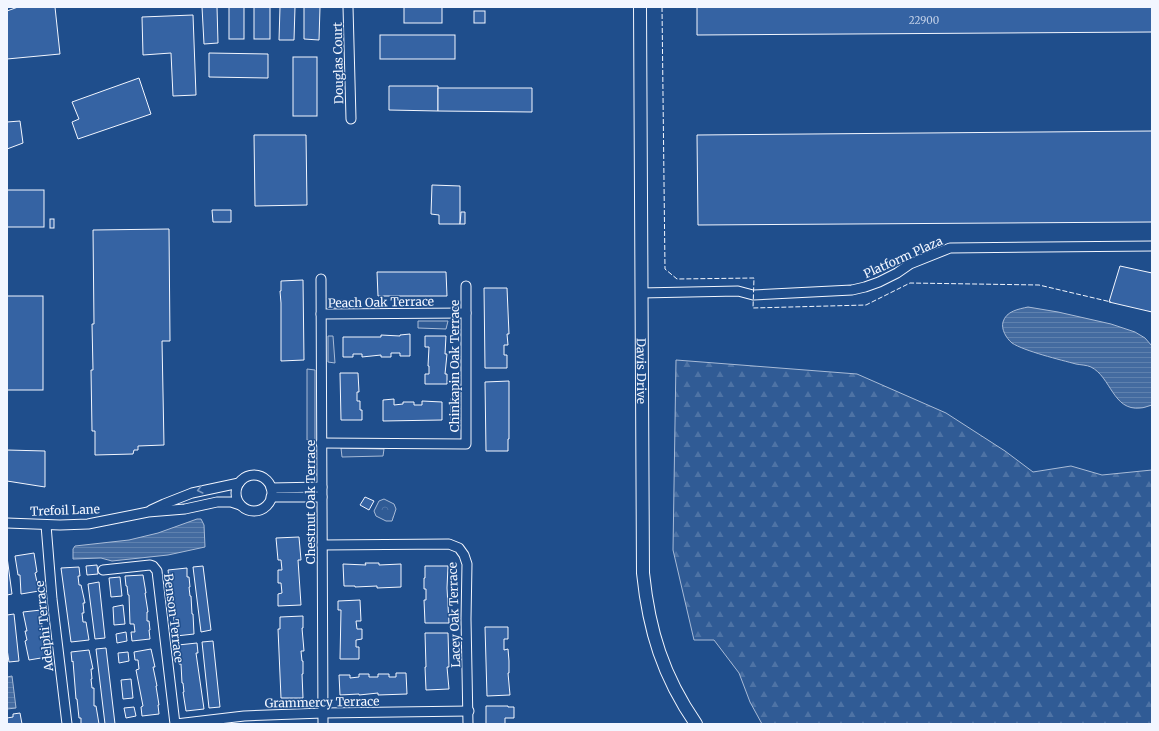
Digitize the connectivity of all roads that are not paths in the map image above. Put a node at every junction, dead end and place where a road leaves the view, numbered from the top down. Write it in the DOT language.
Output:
graph roads {
  1 [pos="348,7"];
  2 [pos="640,7"];
  3 [pos="351,119"];
  4 [pos="1152,246"];
  5 [pos="321,279"];
  6 [pos="466,286"];
  7 [pos="641,293"];
  8 [pos="466,313"];
  9 [pos="321,314"];
  10 [pos="321,443"];
  11 [pos="239,483"];
  12 [pos="322,487"];
  13 [pos="271,493"];
  14 [pos="322,497"];
  15 [pos="240,505"];
  16 [pos="148,512"];
  17 [pos="7,523"];
  18 [pos="46,525"];
  19 [pos="322,545"];
  20 [pos="103,570"];
  21 [pos="468,711"];
  22 [pos="323,713"];
  23 [pos="66,724"];
  24 [pos="176,724"];
  25 [pos="323,724"];
  26 [pos="468,724"];
  27 [pos="696,724"];
  1 -- 3 [label="street, Douglas Court"];
  2 -- 7 [label="street, Davis Drive"];
  4 -- 7 [label="street, Platform Plaza"];
  5 -- 9 [label="street, Chestnut Oak Terrace"];
  6 -- 8 [label="street, Chinkapin Oak Terrace"];
  7 -- 27 [label="street, Davis Drive"];
  8 -- 9 [label="street, Peach Oak Terrace"];
  8 -- 10 [label="street, Chinkapin Oak Terrace"];
  9 -- 10 [label="street, Chestnut Oak Terrace"];
  10 -- 12 [label="street, Chestnut Oak Terrace"];
  11 -- 13 [label="street, Trefoil Lane"];
  11 -- 15 [label="street"];
  11 -- 16 [label="street, Trefoil Lane, one-way"];
  12 -- 13 [label="street"];
  12 -- 14 [label="street, Chestnut Oak Terrace"];
  13 -- 14 [label="street"];
  13 -- 15 [label="street, Trefoil Lane"];
  14 -- 19 [label="street, Chestnut Oak Terrace"];
  15 -- 16 [label="street, Trefoil Lane"];
  16 -- 18 [label="street, Trefoil Lane"];
  17 -- 18 [label="street, Trefoil Lane"];
  18 -- 23 [label="street, Adelphi Terrace"];
  19 -- 21 [label="street, Lacey Oak Terrace"];
  19 -- 22 [label="street, Chestnut Oak Terrace"];
  20 -- 24 [label="street, Benson Terrace"];
  21 -- 22 [label="street, Grammercy Terrace"];
  21 -- 26 [label="street, Lacey Oak Terrace"];
  22 -- 24 [label="street, Grammercy Terrace"];
  22 -- 25 [label="street, Chestnut Oak Terrace"];
}
